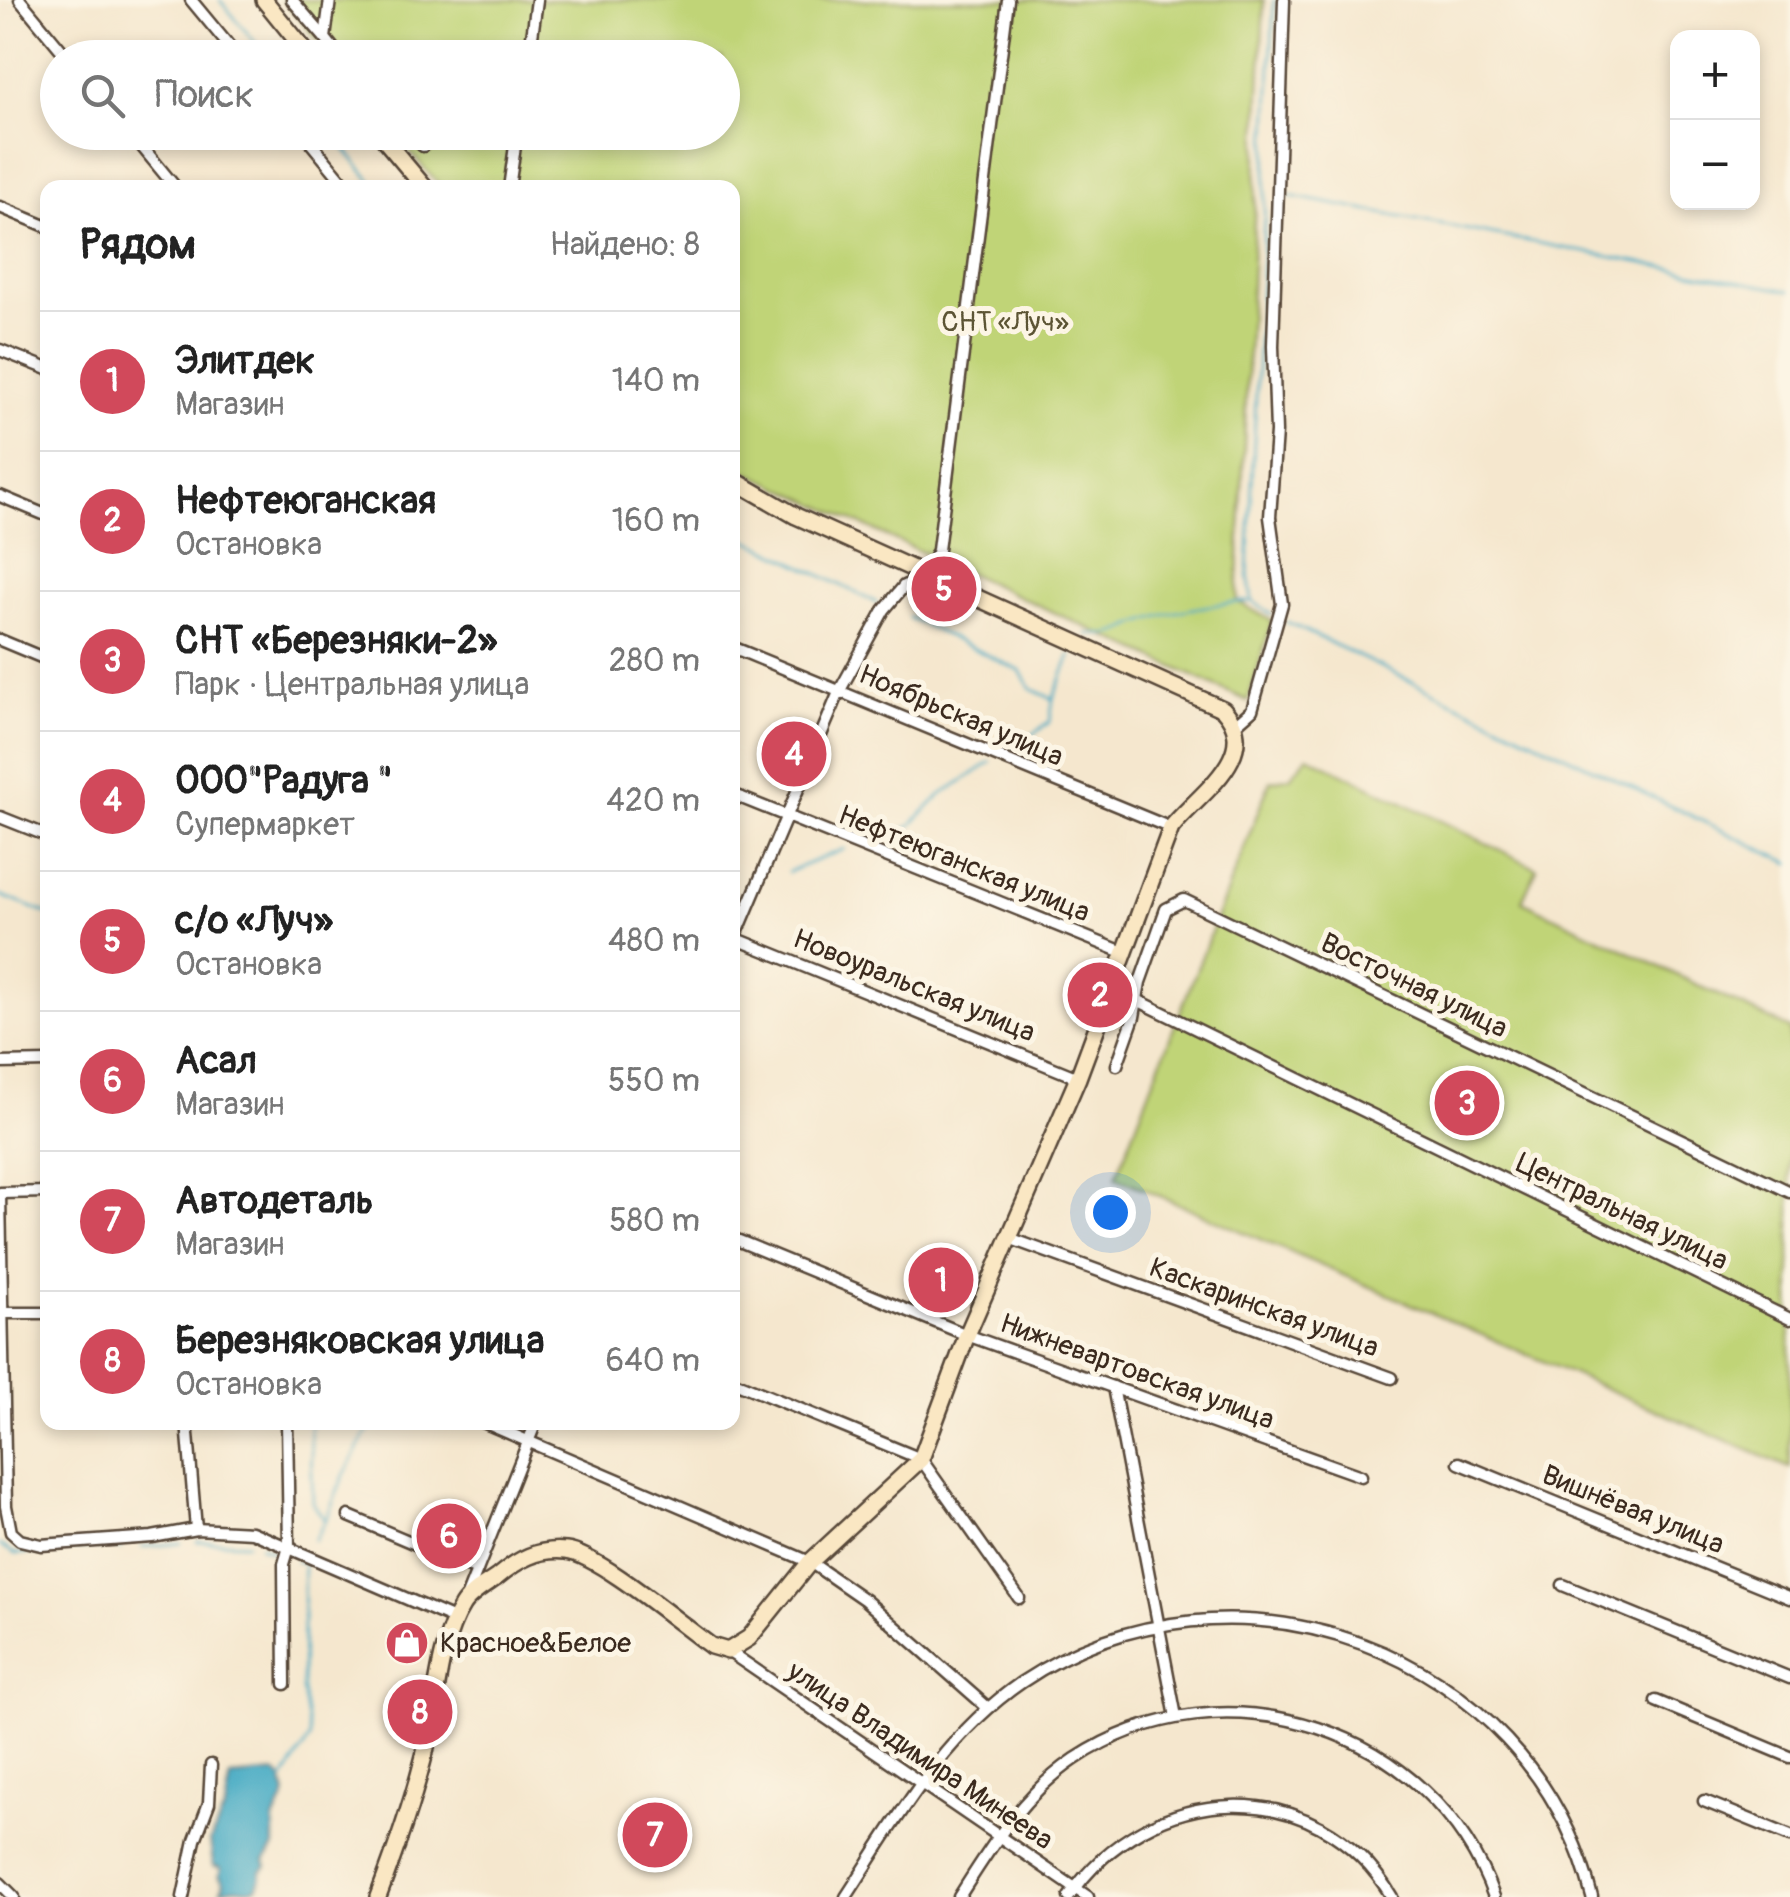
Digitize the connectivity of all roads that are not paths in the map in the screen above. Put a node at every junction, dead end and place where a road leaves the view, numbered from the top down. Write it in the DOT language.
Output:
graph roads {
  1 [pos="20,0"];
  2 [pos="192,0"];
  3 [pos="264,0"];
  4 [pos="292,0"];
  5 [pos="330,0"];
  6 [pos="537,0"];
  7 [pos="1008,0"];
  8 [pos="1284,0"];
  9 [pos="325,38"];
  10 [pos="53,40"];
  11 [pos="225,40"];
  12 [pos="297,40"];
  13 [pos="531,40"];
  14 [pos="145,150"];
  15 [pos="317,150"];
  16 [pos="393,150"];
  17 [pos="515,150"];
  18 [pos="169,180"];
  19 [pos="341,180"];
  20 [pos="419,180"];
  21 [pos="510,180"];
  22 [pos="0,207"];
  23 [pos="40,224"];
  24 [pos="0,350"];
  25 [pos="40,366"];
  26 [pos="740,484"];
  27 [pos="0,496"];
  28 [pos="40,513"];
  29 [pos="927,575"];
  30 [pos="0,640"];
  31 [pos="740,650"];
  32 [pos="40,657"];
  33 [pos="840,690"];
  34 [pos="1236,724"];
  35 [pos="740,797"];
  36 [pos="0,817"];
  37 [pos="786,817"];
  38 [pos="1171,828"];
  39 [pos="40,833"];
  40 [pos="740,924"];
  41 [pos="740,943"];
  42 [pos="1122,952"];
  43 [pos="1108,993"];
  44 [pos="1137,1000"];
  45 [pos="40,1062"];
  46 [pos="0,1063"];
  47 [pos="1118,1066"];
  48 [pos="1078,1078"];
  49 [pos="40,1192"];
  50 [pos="1790,1192"];
  51 [pos="0,1194"];
  52 [pos="1009,1238"];
  53 [pos="740,1241"];
  54 [pos="40,1312"];
  55 [pos="1,1313"];
  56 [pos="1790,1319"];
  57 [pos="967,1335"];
  58 [pos="1392,1378"];
  59 [pos="740,1384"];
  60 [pos="1112,1387"];
  61 [pos="188,1430"];
  62 [pos="288,1430"];
  63 [pos="503,1430"];
  64 [pos="532,1430"];
  65 [pos="528,1440"];
  66 [pos="921,1459"];
  67 [pos="1459,1462"];
  68 [pos="1360,1476"];
  69 [pos="349,1516"];
  70 [pos="196,1529"];
  71 [pos="290,1547"];
  72 [pos="810,1562"];
  73 [pos="477,1570"];
  74 [pos="1563,1585"];
  75 [pos="1019,1598"];
  76 [pos="1790,1598"];
  77 [pos="463,1603"];
  78 [pos="456,1620"];
  79 [pos="1158,1626"];
  80 [pos="728,1651"];
  81 [pos="1790,1678"];
  82 [pos="285,1684"];
  83 [pos="1656,1701"];
  84 [pos="988,1708"];
  85 [pos="1176,1717"];
  86 [pos="1790,1757"];
  87 [pos="211,1765"];
  88 [pos="920,1784"];
  89 [pos="1704,1801"];
  90 [pos="998,1836"];
  91 [pos="1790,1836"];
  92 [pos="0,1883"];
  93 [pos="1072,1893"];
  94 [pos="14,1897"];
  95 [pos="183,1897"];
  96 [pos="378,1897"];
  97 [pos="846,1897"];
  98 [pos="959,1897"];
  99 [pos="1088,1897"];
  100 [pos="1392,1897"];
  101 [pos="1494,1897"];
  102 [pos="1592,1897"];
  1 -- 10 [label="street"];
  2 -- 11 [label="street"];
  3 -- 12 [label="street"];
  4 -- 9 [label="street"];
  5 -- 9 [label="street"];
  6 -- 13 [label="street"];
  7 -- 29 [label="street"];
  8 -- 34 [label="street"];
  14 -- 18 [label="street"];
  15 -- 19 [label="street"];
  16 -- 20 [label="street"];
  17 -- 21 [label="street"];
  22 -- 23 [label="street"];
  24 -- 25 [label="street"];
  26 -- 29 [label="street"];
  27 -- 28 [label="street"];
  29 -- 33 [label="street"];
  29 -- 34 [label="street"];
  30 -- 32 [label="street"];
  31 -- 33 [label="street, Ноябрьская улица"];
  33 -- 37 [label="street"];
  33 -- 38 [label="street, Ноябрьская улица"];
  34 -- 38 [label="street"];
  35 -- 37 [label="street, Нефтеюганская улица"];
  36 -- 39 [label="street"];
  37 -- 40 [label="street"];
  37 -- 42 [label="street, Нефтеюганская улица"];
  38 -- 42 [label="street"];
  41 -- 48 [label="street, Новоуральская улица"];
  42 -- 43 [label="street"];
  43 -- 44 [label="street, Центральная улица"];
  43 -- 48 [label="street"];
  44 -- 47 [label="street, Восточная улица"];
  44 -- 50 [label="street, Восточная улица"];
  44 -- 56 [label="street, Центральная улица"];
  45 -- 46 [label="street"];
  48 -- 52 [label="street"];
  49 -- 51 [label="street"];
  51 -- 55 [label="street"];
  52 -- 57 [label="street"];
  52 -- 58 [label="street, Каскаринская улица"];
  53 -- 57 [label="street, Нижневартовская улица"];
  54 -- 55 [label="street"];
  55 -- 70 [label="street"];
  57 -- 60 [label="street, Нижневартовская улица"];
  57 -- 66 [label="street"];
  59 -- 66 [label="street"];
  60 -- 68 [label="street, Нижневартовская улица"];
  60 -- 79 [label="street"];
  61 -- 70 [label="street"];
  62 -- 71 [label="street"];
  63 -- 65 [label="street"];
  64 -- 65 [label="street"];
  65 -- 72 [label="street"];
  65 -- 73 [label="street"];
  66 -- 72 [label="street"];
  66 -- 75 [label="street"];
  67 -- 76 [label="street, Вишнёвая улица"];
  69 -- 73 [label="street"];
  70 -- 71 [label="street"];
  71 -- 78 [label="street"];
  71 -- 82 [label="street"];
  72 -- 80 [label="street"];
  72 -- 84 [label="street"];
  73 -- 77 [label="street"];
  74 -- 81 [label="street"];
  77 -- 78 [label="street"];
  77 -- 80 [label="street"];
  78 -- 96 [label="street"];
  79 -- 84 [label="street"];
  79 -- 85 [label="street"];
  79 -- 102 [label="street"];
  80 -- 88 [label="street, улица Владимира Минеева"];
  83 -- 86 [label="street"];
  84 -- 88 [label="street"];
  85 -- 90 [label="street"];
  85 -- 101 [label="street"];
  87 -- 95 [label="street"];
  88 -- 90 [label="street, улица Владимира Минеева"];
  88 -- 97 [label="street"];
  89 -- 91 [label="street"];
  90 -- 93 [label="street, улица Владимира Минеева"];
  90 -- 98 [label="street"];
  92 -- 94 [label="street"];
  93 -- 99 [label="street, улица Владимира Минеева"];
  93 -- 100 [label="street"];
}
